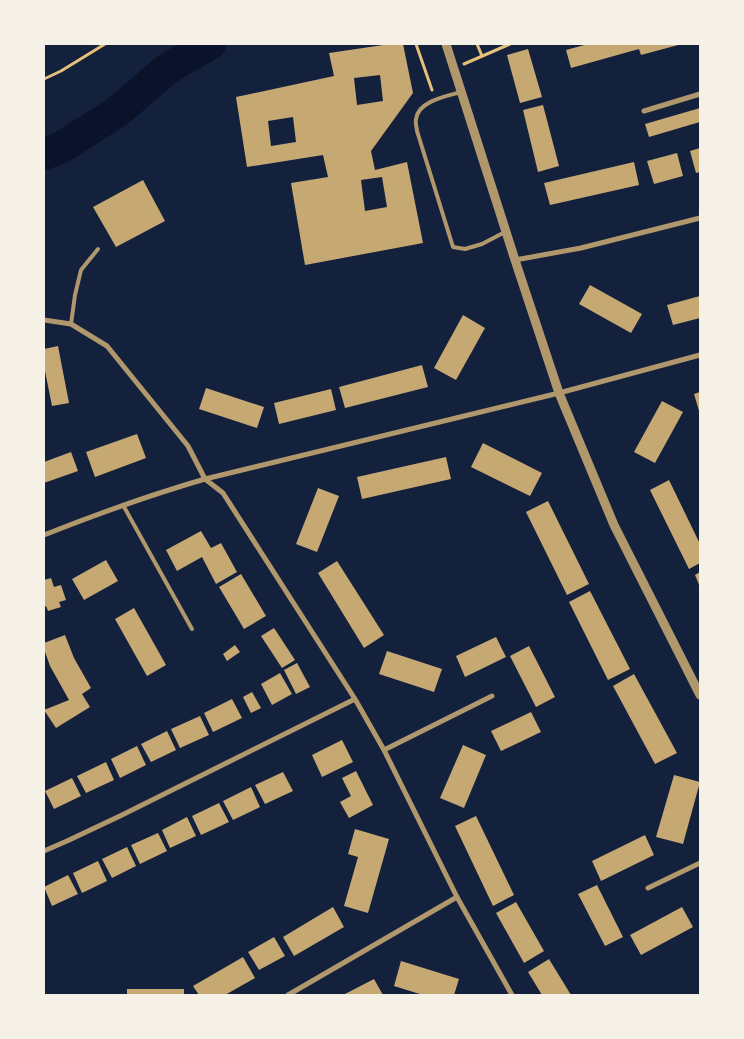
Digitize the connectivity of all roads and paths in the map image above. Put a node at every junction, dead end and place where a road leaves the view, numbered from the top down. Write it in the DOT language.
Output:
graph roads {
  1 [pos="105,44"];
  2 [pos="416,44"];
  3 [pos="446,44"];
  4 [pos="477,44"];
  5 [pos="510,44"];
  6 [pos="482,56"];
  7 [pos="454,68"];
  8 [pos="44,79"];
  9 [pos="461,92"];
  10 [pos="700,94"];
  11 [pos="435,100"];
  12 [pos="644,111"];
  13 [pos="700,218"];
  14 [pos="506,232"];
  15 [pos="98,249"];
  16 [pos="515,260"];
  17 [pos="44,320"];
  18 [pos="71,324"];
  19 [pos="700,355"];
  20 [pos="559,394"];
  21 [pos="205,479"];
  22 [pos="123,505"];
  23 [pos="44,535"];
  24 [pos="192,629"];
  25 [pos="700,695"];
  26 [pos="492,696"];
  27 [pos="355,699"];
  28 [pos="384,750"];
  29 [pos="44,851"];
  30 [pos="700,863"];
  31 [pos="648,888"];
  32 [pos="457,897"];
  33 [pos="288,995"];
  34 [pos="512,995"];
  1 -- 8 [label="path"];
  2 -- 11 [label="path"];
  3 -- 7 [label="street"];
  4 -- 6 [label="path"];
  5 -- 6 [label="path"];
  6 -- 7 [label="path"];
  7 -- 9 [label="street"];
  9 -- 11 [label="lane"];
  9 -- 14 [label="street"];
  10 -- 12 [label="street"];
  11 -- 14 [label="lane"];
  13 -- 16 [label="street"];
  14 -- 16 [label="street"];
  15 -- 18 [label="lane"];
  16 -- 20 [label="street"];
  17 -- 18 [label="street"];
  18 -- 21 [label="street"];
  19 -- 20 [label="street"];
  20 -- 21 [label="street"];
  20 -- 25 [label="street"];
  21 -- 22 [label="street"];
  21 -- 27 [label="street"];
  22 -- 23 [label="street"];
  22 -- 24 [label="lane"];
  26 -- 28 [label="street"];
  27 -- 28 [label="street"];
  27 -- 29 [label="street"];
  28 -- 32 [label="street"];
  30 -- 31 [label="street"];
  32 -- 33 [label="street"];
  32 -- 34 [label="street"];
}
